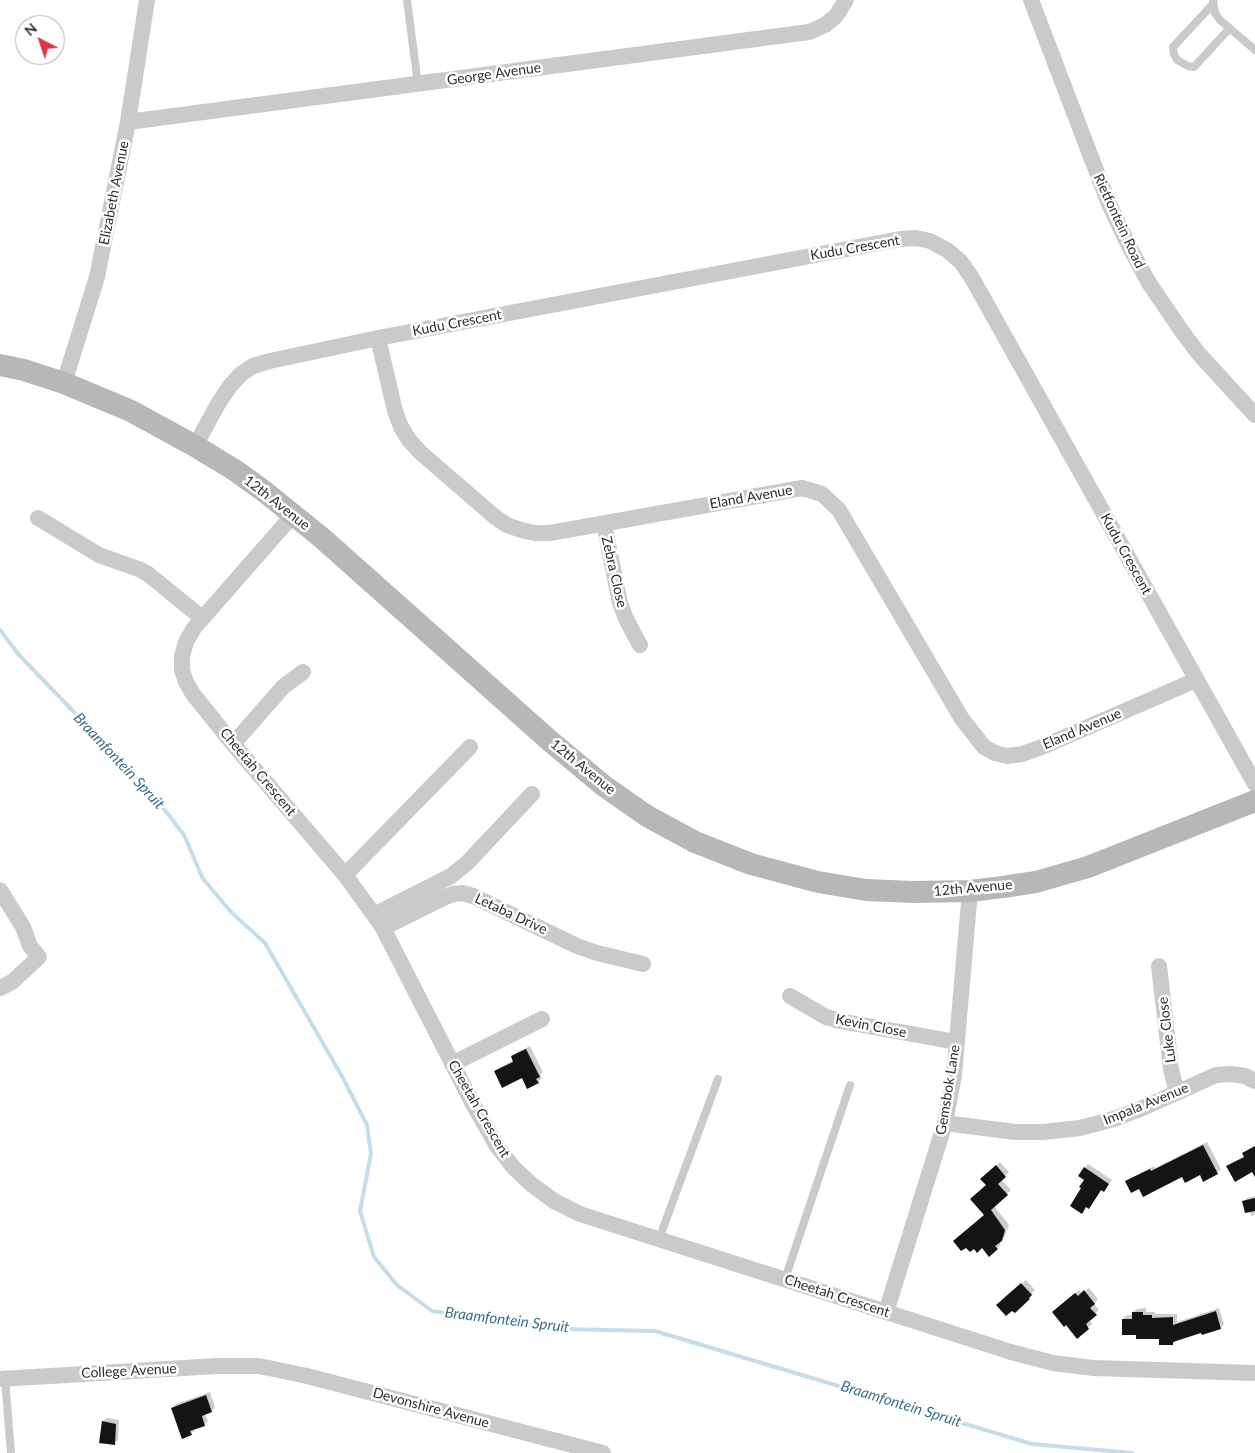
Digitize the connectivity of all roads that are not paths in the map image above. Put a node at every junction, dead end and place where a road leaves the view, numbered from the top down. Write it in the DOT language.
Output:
graph roads {
  1 [pos="147,0"];
  2 [pos="407,0"];
  3 [pos="846,0"];
  4 [pos="1031,0"];
  5 [pos="1213,2"];
  6 [pos="1229,29"];
  7 [pos="1255,50"];
  8 [pos="418,84"];
  9 [pos="128,122"];
  10 [pos="378,338"];
  11 [pos="0,365"];
  12 [pos="64,383"];
  13 [pos="1255,415"];
  14 [pos="194,446"];
  15 [pos="293,515"];
  16 [pos="38,518"];
  17 [pos="604,524"];
  18 [pos="202,618"];
  19 [pos="640,645"];
  20 [pos="303,672"];
  21 [pos="1196,680"];
  22 [pos="233,744"];
  23 [pos="470,747"];
  24 [pos="1255,784"];
  25 [pos="532,794"];
  26 [pos="1255,801"];
  27 [pos="345,875"];
  28 [pos="0,890"];
  29 [pos="970,891"];
  30 [pos="379,921"];
  31 [pos="643,964"];
  32 [pos="1159,966"];
  33 [pos="0,988"];
  34 [pos="790,996"];
  35 [pos="542,1019"];
  36 [pos="956,1042"];
  37 [pos="452,1064"];
  38 [pos="718,1079"];
  39 [pos="1255,1082"];
  40 [pos="850,1085"];
  41 [pos="1176,1094"];
  42 [pos="946,1123"];
  43 [pos="660,1239"];
  44 [pos="785,1279"];
  45 [pos="886,1312"];
  46 [pos="259,1366"];
  47 [pos="1255,1372"];
  48 [pos="2,1379"];
  49 [pos="11,1453"];
  50 [pos="603,1453"];
  1 -- 9 [label="street, Elizabeth Avenue"];
  2 -- 8 [label="lane"];
  3 -- 8 [label="street, George Avenue"];
  4 -- 13 [label="street, Rietfontein Road"];
  5 -- 6 [label="lane"];
  5 -- 6 [label="lane"];
  6 -- 7 [label="lane"];
  8 -- 9 [label="street, George Avenue"];
  9 -- 12 [label="street, Elizabeth Avenue"];
  10 -- 14 [label="street, Kudu Crescent"];
  10 -- 17 [label="street, Eland Avenue"];
  10 -- 21 [label="street, Kudu Crescent"];
  11 -- 12 [label="street, 12th Avenue"];
  12 -- 14 [label="street, 12th Avenue"];
  14 -- 15 [label="street, 12th Avenue"];
  15 -- 18 [label="street, Cheetah Crescent"];
  15 -- 29 [label="street, 12th Avenue"];
  16 -- 18 [label="street"];
  17 -- 19 [label="street, Zebra Close"];
  17 -- 21 [label="street, Eland Avenue"];
  18 -- 22 [label="street, Cheetah Crescent"];
  20 -- 22 [label="street"];
  21 -- 24 [label="street, Kudu Crescent"];
  22 -- 27 [label="street, Cheetah Crescent"];
  23 -- 27 [label="street"];
  25 -- 30 [label="street"];
  26 -- 29 [label="street, 12th Avenue"];
  27 -- 30 [label="street, Cheetah Crescent"];
  28 -- 33 [label="street"];
  29 -- 36 [label="street, Gemsbok Lane"];
  30 -- 31 [label="street, Letaba Drive"];
  30 -- 37 [label="street, Cheetah Crescent"];
  32 -- 41 [label="street, Luke Close"];
  34 -- 36 [label="street, Kevin Close"];
  35 -- 37 [label="street"];
  36 -- 42 [label="street, Gemsbok Lane"];
  37 -- 43 [label="street, Cheetah Crescent"];
  38 -- 43 [label="lane"];
  39 -- 41 [label="street, Impala Avenue"];
  40 -- 44 [label="lane"];
  41 -- 42 [label="street, Impala Avenue"];
  42 -- 45 [label="street, Gemsbok Lane"];
  43 -- 44 [label="street, Cheetah Crescent"];
  44 -- 45 [label="street, Cheetah Crescent"];
  45 -- 47 [label="street, Cheetah Crescent"];
  46 -- 48 [label="street, College Avenue"];
  46 -- 50 [label="street, Devonshire Avenue"];
  48 -- 49 [label="lane"];
}
